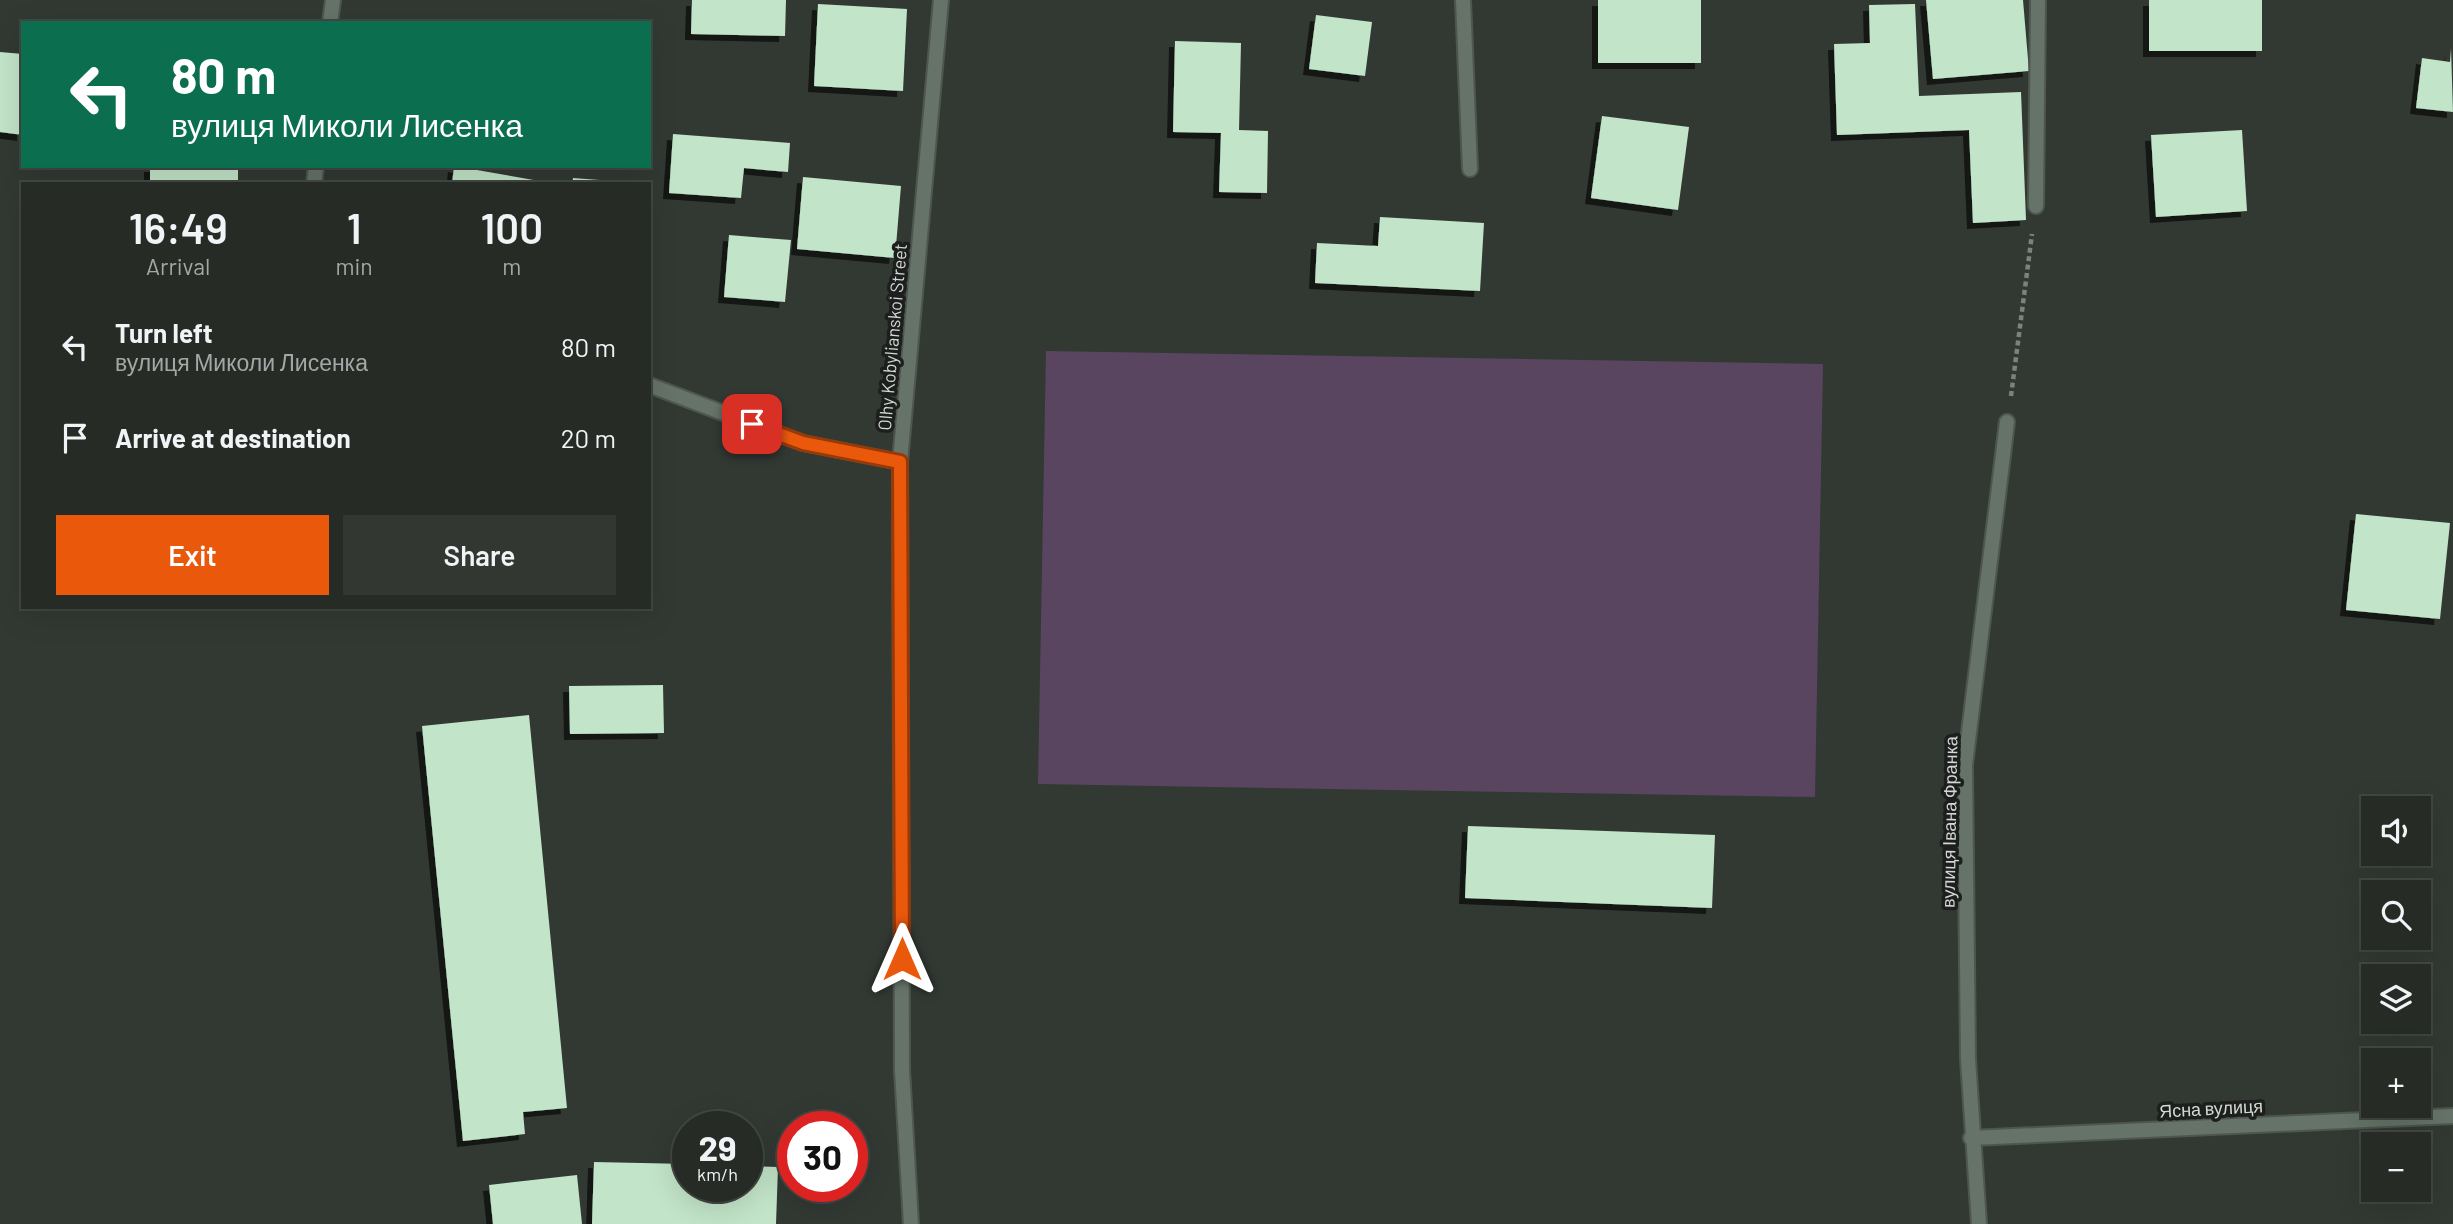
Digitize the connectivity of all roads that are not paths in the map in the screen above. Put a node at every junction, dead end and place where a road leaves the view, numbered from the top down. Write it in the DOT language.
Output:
graph roads {
  1 [pos="333,0"];
  2 [pos="940,0"];
  3 [pos="1463,0"];
  4 [pos="2038,0"];
  5 [pos="330,21"];
  6 [pos="1470,169"];
  7 [pos="2036,206"];
  8 [pos="651,386"];
  9 [pos="2007,422"];
  10 [pos="900,462"];
  11 [pos="2453,1116"];
  12 [pos="1971,1138"];
  13 [pos="911,1224"];
  14 [pos="1979,1224"];
  1 -- 5 [label="street"];
  2 -- 10 [label="street, Olhy Kobylianskoi Street"];
  3 -- 6 [label="street"];
  4 -- 7 [label="street"];
  8 -- 10 [label="street"];
  9 -- 12 [label="street, вулиця Івана Франка"];
  10 -- 13 [label="street, Olhy Kobylianskoi Street"];
  11 -- 12 [label="street, Ясна вулиця"];
  12 -- 14 [label="street, вулиця Івана Франка"];
}
